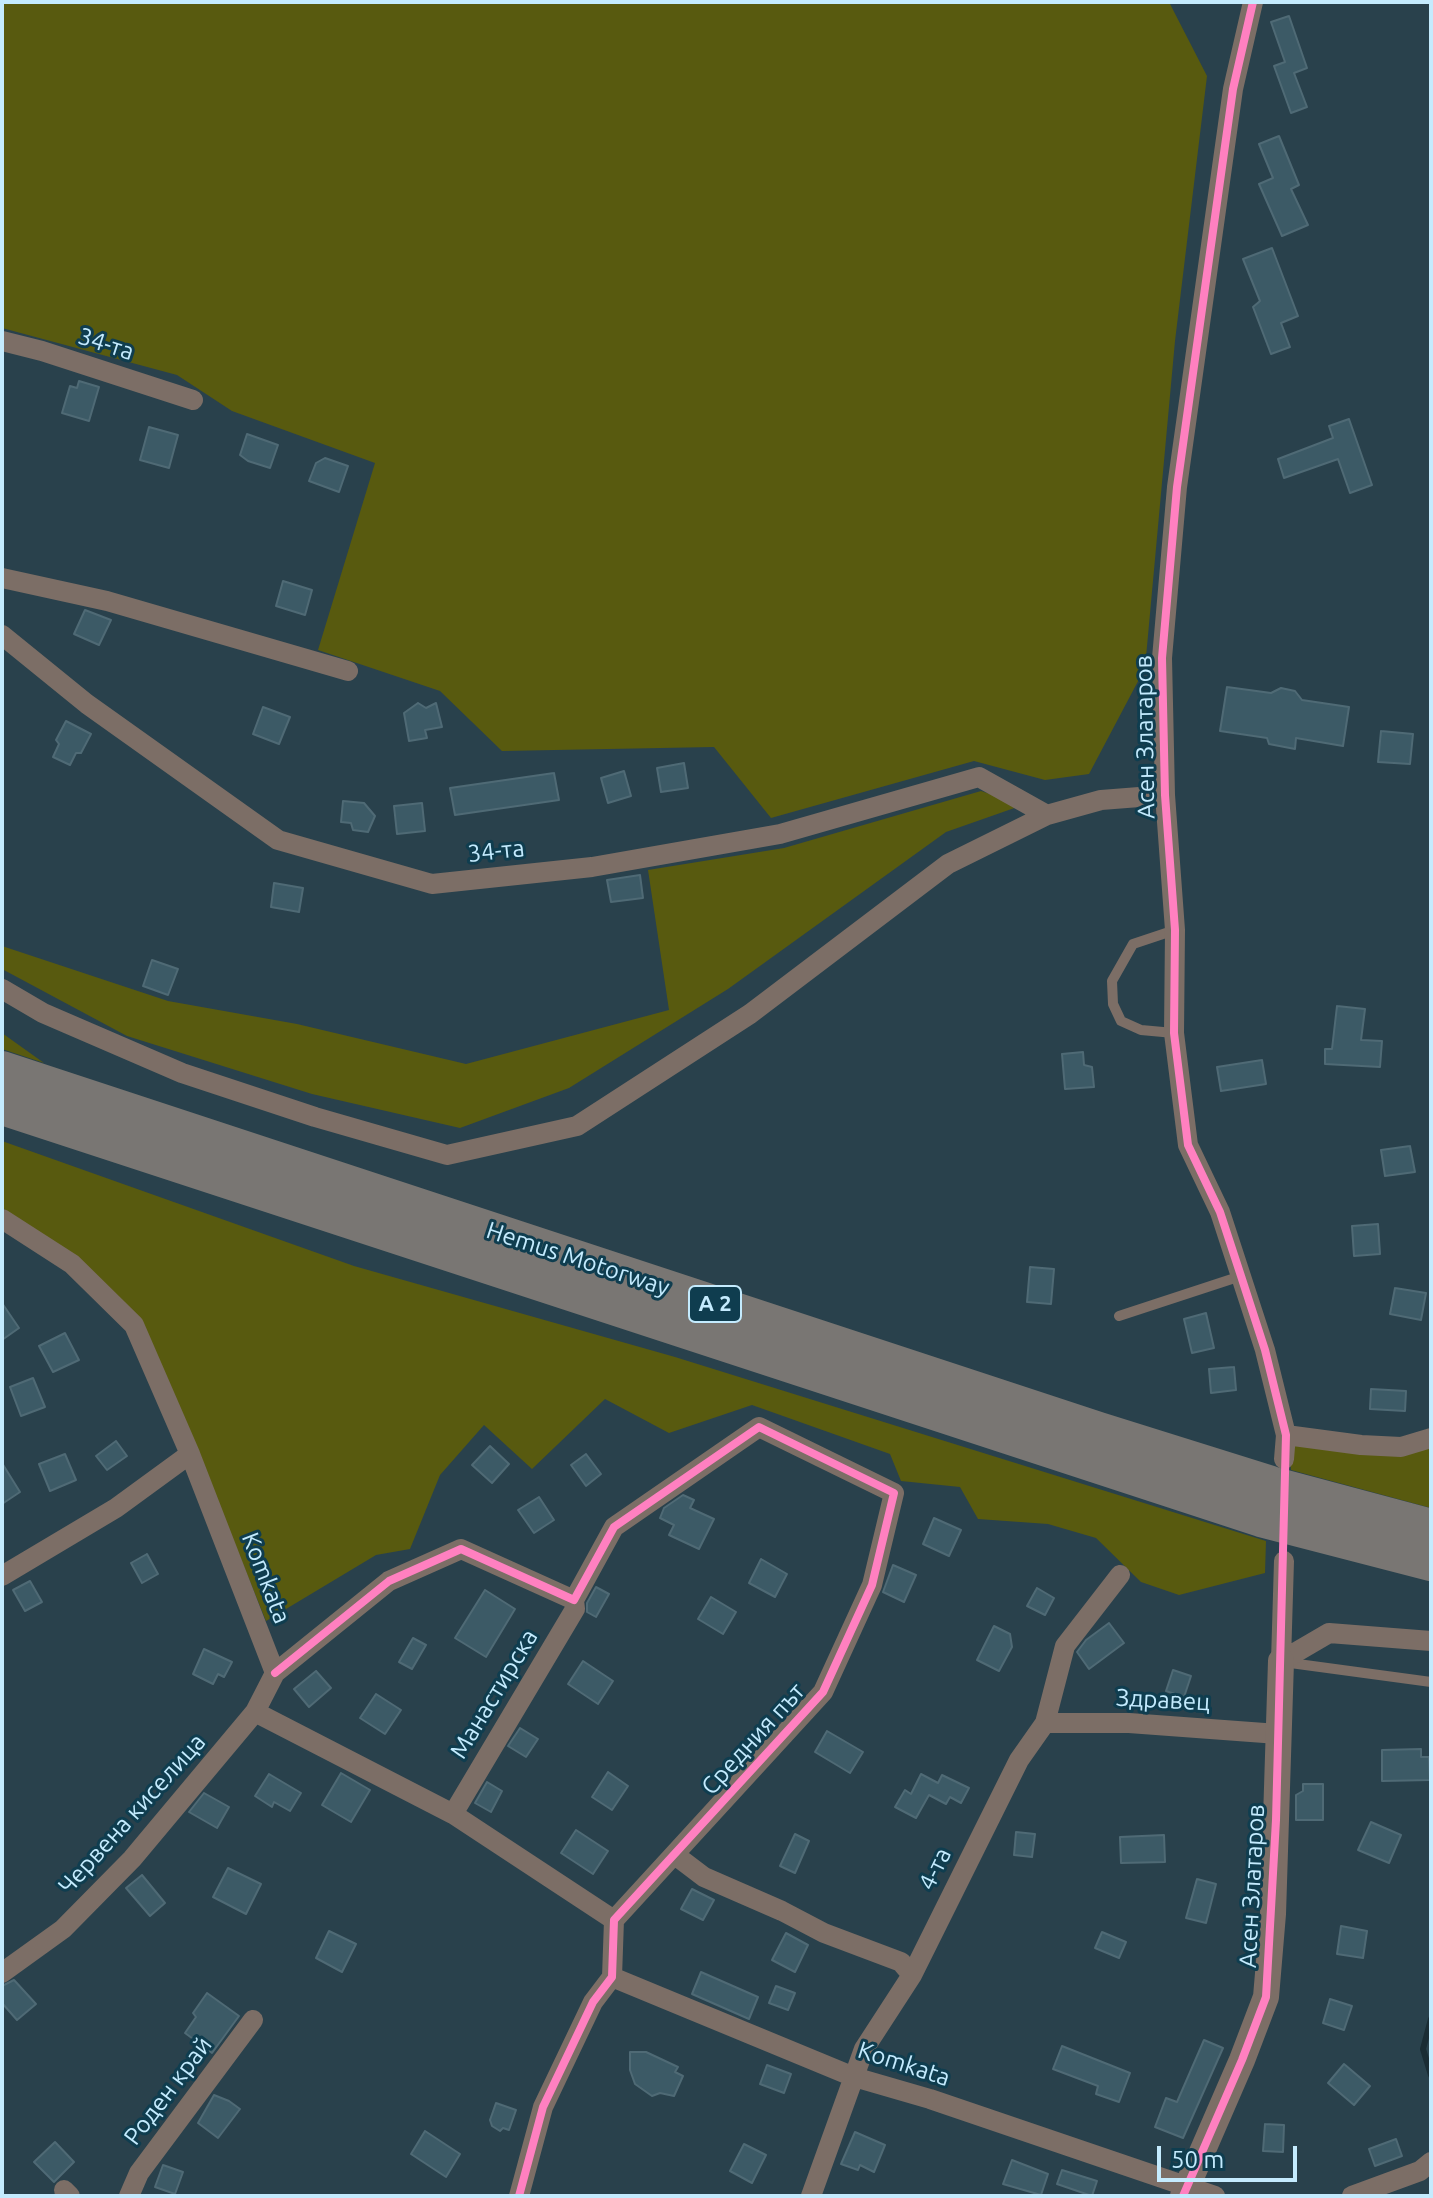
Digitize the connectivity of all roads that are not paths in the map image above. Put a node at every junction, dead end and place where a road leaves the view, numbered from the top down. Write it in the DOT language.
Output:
graph roads {
  1 [pos="1253,2"];
  2 [pos="2,341"];
  3 [pos="193,400"];
  4 [pos="2,578"];
  5 [pos="2,635"];
  6 [pos="348,671"];
  7 [pos="1165,795"];
  8 [pos="1047,815"];
  9 [pos="1175,930"];
  10 [pos="2,989"];
  11 [pos="1174,1033"];
  12 [pos="2,1070"];
  13 [pos="2,1106"];
  14 [pos="2,1219"];
  15 [pos="1241,1276"];
  16 [pos="1119,1316"];
  17 [pos="1286,1435"];
  18 [pos="1431,1438"];
  19 [pos="190,1454"];
  20 [pos="1284,1459"];
  21 [pos="1431,1528"];
  22 [pos="1284,1561"];
  23 [pos="1431,1562"];
  24 [pos="1120,1575"];
  25 [pos="2,1576"];
  26 [pos="574,1600"];
  27 [pos="1431,1641"];
  28 [pos="1281,1661"];
  29 [pos="275,1673"];
  30 [pos="1431,1682"];
  31 [pos="255,1712"];
  32 [pos="1045,1723"];
  33 [pos="1278,1734"];
  34 [pos="453,1814"];
  35 [pos="675,1855"];
  36 [pos="614,1920"];
  37 [pos="2,1973"];
  38 [pos="912,1975"];
  39 [pos="612,1977"];
  40 [pos="253,2020"];
  41 [pos="854,2077"];
  42 [pos="1431,2162"];
  43 [pos="1185,2191"];
  44 [pos="129,2196"];
  45 [pos="519,2196"];
  46 [pos="811,2196"];
  47 [pos="1215,2196"];
  48 [pos="1352,2196"];
  1 -- 7 [label="street, Асен Златаров"];
  2 -- 3 [label="street, 34-та"];
  4 -- 6 [label="street"];
  5 -- 8 [label="street, 34-та"];
  7 -- 8 [label="street"];
  7 -- 9 [label="street, Асен Златаров"];
  8 -- 10 [label="street"];
  9 -- 11 [label="street, Асен Златаров"];
  9 -- 11 [label="lane"];
  11 -- 15 [label="street, Асен Златаров"];
  12 -- 21 [label="highway, Hemus Motorway / A 2"];
  13 -- 23 [label="highway, Hemus Motorway / A 2"];
  14 -- 19 [label="street, Komkata"];
  15 -- 16 [label="lane"];
  15 -- 17 [label="street, Асен Златаров"];
  17 -- 18 [label="street"];
  17 -- 20 [label="street, Асен Златаров"];
  19 -- 25 [label="street"];
  19 -- 29 [label="street, Komkata"];
  22 -- 28 [label="street, Асен Златаров"];
  24 -- 32 [label="street, 4-та"];
  26 -- 29 [label="street"];
  26 -- 34 [label="street, Манастирска"];
  26 -- 35 [label="street, Средния път"];
  27 -- 28 [label="street"];
  28 -- 30 [label="lane"];
  28 -- 33 [label="street, Асен Златаров"];
  29 -- 31 [label="street"];
  31 -- 34 [label="street"];
  31 -- 37 [label="street, Червена киселица"];
  32 -- 33 [label="street, Здравец"];
  32 -- 38 [label="street, 4-та"];
  33 -- 43 [label="street, Асен Златаров"];
  34 -- 36 [label="street"];
  35 -- 36 [label="street, Средния път"];
  35 -- 38 [label="street"];
  36 -- 39 [label="street"];
  38 -- 41 [label="street, 4-та"];
  39 -- 41 [label="street, Komkata"];
  39 -- 45 [label="street"];
  40 -- 44 [label="street, Роден край"];
  41 -- 43 [label="street, Komkata"];
  41 -- 46 [label="street, 4-та"];
  42 -- 48 [label="street"];
  43 -- 47 [label="street, Komkata"];
}
